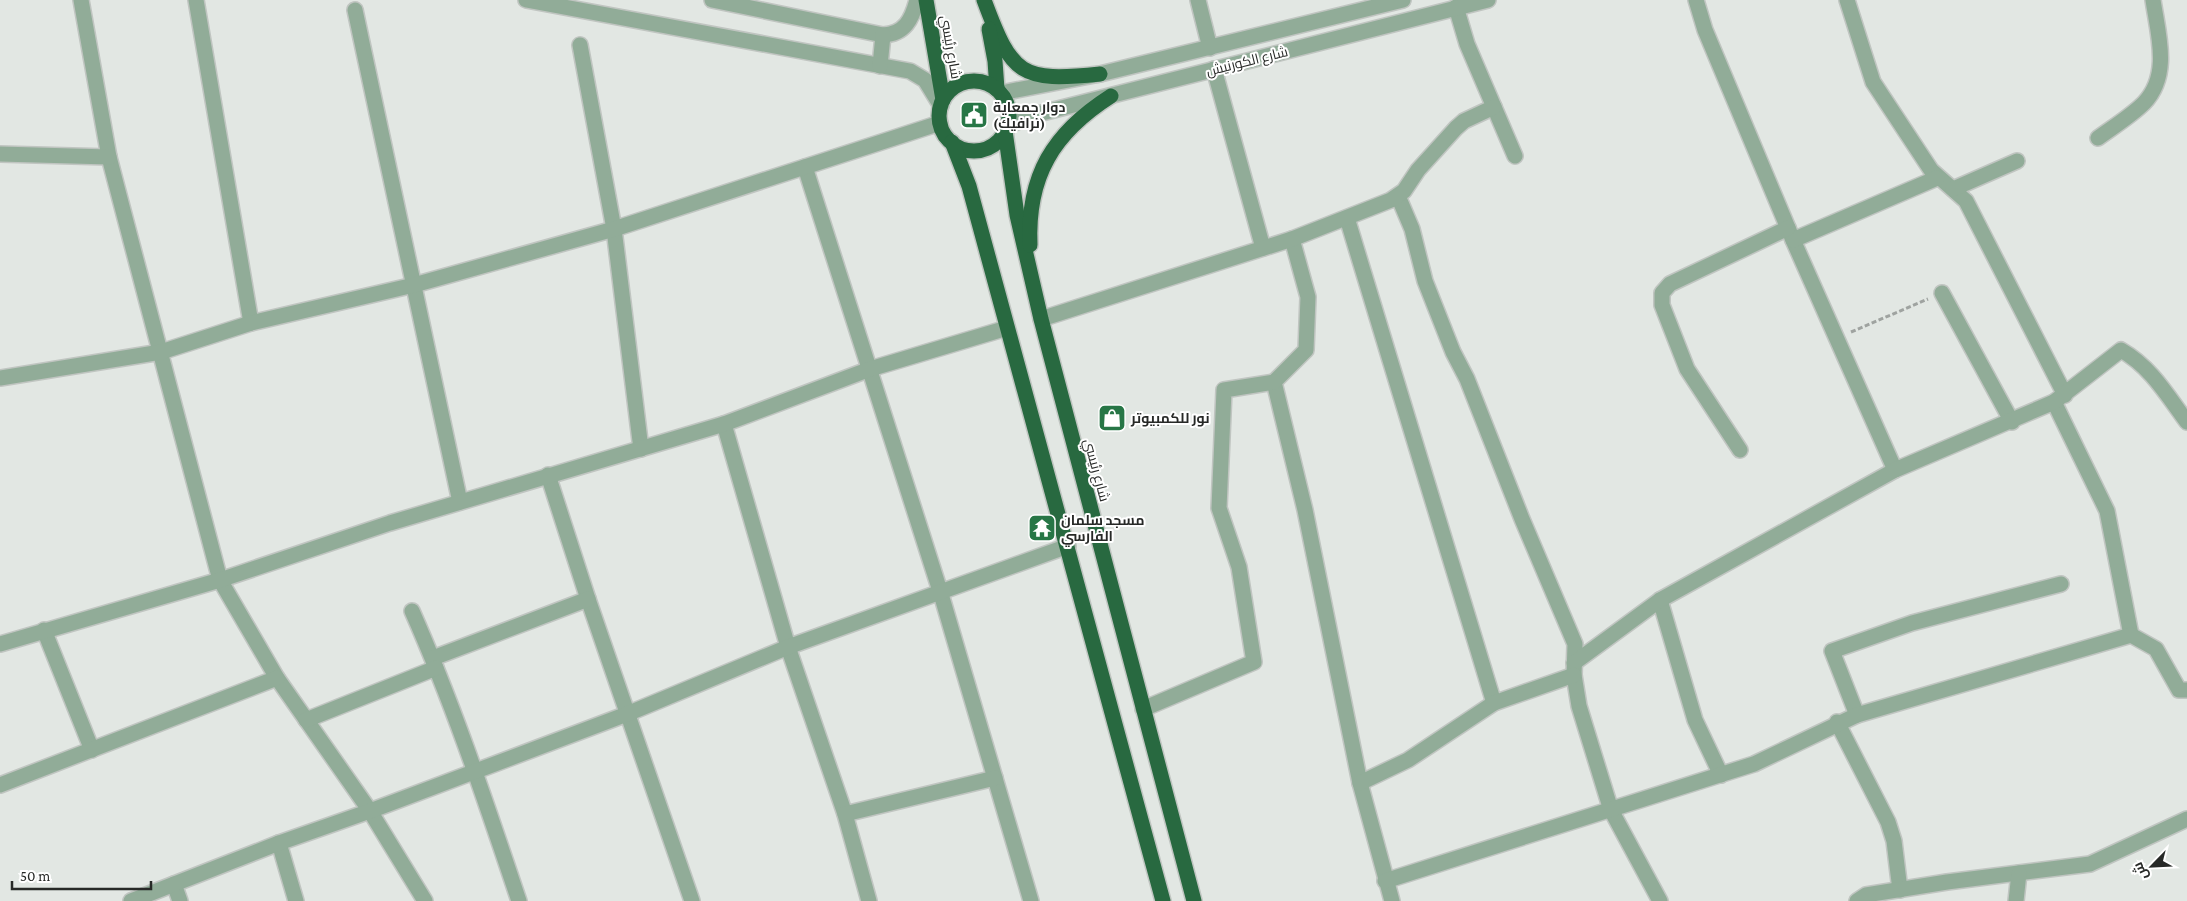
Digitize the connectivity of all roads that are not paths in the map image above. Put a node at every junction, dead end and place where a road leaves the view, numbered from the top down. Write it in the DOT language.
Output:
graph roads {
  1 [pos="82,0"];
  2 [pos="196,0"];
  3 [pos="526,0"];
  4 [pos="712,0"];
  5 [pos="916,0"];
  6 [pos="926,0"];
  7 [pos="983,0"];
  8 [pos="1198,0"];
  9 [pos="1403,0"];
  10 [pos="1488,0"];
  11 [pos="1696,0"];
  12 [pos="1847,0"];
  13 [pos="2153,0"];
  14 [pos="1456,7"];
  15 [pos="355,10"];
  16 [pos="883,35"];
  17 [pos="580,45"];
  18 [pos="1210,48"];
  19 [pos="880,66"];
  20 [pos="1214,69"];
  21 [pos="1100,74"];
  22 [pos="999,91"];
  23 [pos="1111,96"];
  24 [pos="942,103"];
  25 [pos="1494,107"];
  26 [pos="940,123"];
  27 [pos="1006,129"];
  28 [pos="2098,138"];
  29 [pos="952,142"];
  30 [pos="0,154"];
  31 [pos="109,156"];
  32 [pos="1515,156"];
  33 [pos="2017,161"];
  34 [pos="805,167"];
  35 [pos="1937,178"];
  36 [pos="1953,189"];
  37 [pos="1398,196"];
  38 [pos="1347,218"];
  39 [pos="614,229"];
  40 [pos="1791,234"];
  41 [pos="1292,239"];
  42 [pos="1263,248"];
  43 [pos="1031,279"];
  44 [pos="414,284"];
  45 [pos="1942,293"];
  46 [pos="1041,319"];
  47 [pos="251,323"];
  48 [pos="1007,328"];
  49 [pos="161,352"];
  50 [pos="870,369"];
  51 [pos="0,378"];
  52 [pos="1274,382"];
  53 [pos="2060,399"];
  54 [pos="2012,422"];
  55 [pos="2187,422"];
  56 [pos="724,424"];
  57 [pos="641,449"];
  58 [pos="1740,450"];
  59 [pos="1895,470"];
  60 [pos="548,475"];
  61 [pos="460,502"];
  62 [pos="1068,546"];
  63 [pos="220,580"];
  64 [pos="2061,584"];
  65 [pos="941,594"];
  66 [pos="588,599"];
  67 [pos="1660,600"];
  68 [pos="412,611"];
  69 [pos="44,630"];
  70 [pos="2131,635"];
  71 [pos="0,644"];
  72 [pos="788,647"];
  73 [pos="434,663"];
  74 [pos="1574,669"];
  75 [pos="277,678"];
  76 [pos="2187,690"];
  77 [pos="1494,703"];
  78 [pos="1143,709"];
  79 [pos="628,714"];
  80 [pos="1856,714"];
  81 [pos="306,720"];
  82 [pos="1837,722"];
  83 [pos="92,750"];
  84 [pos="475,771"];
  85 [pos="1721,775"];
  86 [pos="995,778"];
  87 [pos="1360,783"];
  88 [pos="0,785"];
  89 [pos="1610,810"];
  90 [pos="370,811"];
  91 [pos="845,814"];
  92 [pos="2187,819"];
  93 [pos="279,843"];
  94 [pos="2020,873"];
  95 [pos="1385,881"];
  96 [pos="174,884"];
  97 [pos="1900,890"];
  98 [pos="131,901"];
  99 [pos="180,901"];
  100 [pos="296,901"];
  101 [pos="425,901"];
  102 [pos="519,901"];
  103 [pos="692,901"];
  104 [pos="869,901"];
  105 [pos="1031,901"];
  106 [pos="1163,901"];
  107 [pos="1194,901"];
  108 [pos="1392,901"];
  109 [pos="1660,901"];
  110 [pos="1857,901"];
  111 [pos="2016,901"];
  1 -- 31 [label="street"];
  2 -- 47 [label="street"];
  3 -- 19 [label="street"];
  4 -- 16 [label="street"];
  5 -- 16 [label="street"];
  6 -- 24 [label="highway, شارع رئيسي"];
  7 -- 21 [label="highway"];
  7 -- 22 [label="highway"];
  8 -- 18 [label="street"];
  9 -- 18 [label="street, شارع الكورنيش"];
  10 -- 14 [label="street, شارع الكورنيش"];
  11 -- 40 [label="street"];
  12 -- 35 [label="street"];
  13 -- 28 [label="street"];
  14 -- 20 [label="street, شارع الكورنيش"];
  14 -- 25 [label="street"];
  15 -- 44 [label="street"];
  16 -- 19 [label="street"];
  17 -- 39 [label="street"];
  18 -- 21 [label="street, شارع الكورنيش"];
  19 -- 24 [label="street"];
  20 -- 23 [label="street, شارع الكورنيش"];
  20 -- 42 [label="street"];
  21 -- 22 [label="street, شارع الكورنيش"];
  22 -- 24 [label="highway"];
  22 -- 27 [label="highway"];
  23 -- 27 [label="street, شارع الكورنيش"];
  23 -- 43 [label="highway"];
  24 -- 26 [label="highway"];
  25 -- 32 [label="street"];
  25 -- 37 [label="street"];
  26 -- 29 [label="highway"];
  26 -- 34 [label="street"];
  27 -- 29 [label="highway"];
  27 -- 43 [label="highway, شارع رئيسي"];
  29 -- 48 [label="highway"];
  30 -- 31 [label="street"];
  31 -- 49 [label="street"];
  33 -- 36 [label="street"];
  34 -- 39 [label="street"];
  34 -- 50 [label="street"];
  35 -- 36 [label="street"];
  35 -- 40 [label="street"];
  36 -- 53 [label="street"];
  37 -- 38 [label="street"];
  37 -- 74 [label="street"];
  38 -- 41 [label="street"];
  38 -- 77 [label="street"];
  39 -- 44 [label="street"];
  39 -- 57 [label="street"];
  40 -- 58 [label="street"];
  40 -- 59 [label="street"];
  41 -- 42 [label="street"];
  41 -- 52 [label="street"];
  42 -- 46 [label="street"];
  43 -- 46 [label="highway, شارع رئيسي"];
  44 -- 47 [label="street"];
  44 -- 61 [label="street"];
  45 -- 54 [label="street"];
  46 -- 78 [label="highway, شارع رئيسي"];
  47 -- 49 [label="street"];
  48 -- 50 [label="street"];
  48 -- 62 [label="highway"];
  49 -- 51 [label="street"];
  49 -- 63 [label="street"];
  50 -- 56 [label="street"];
  50 -- 65 [label="street"];
  52 -- 78 [label="street"];
  52 -- 87 [label="street"];
  53 -- 54 [label="street"];
  53 -- 55 [label="street"];
  53 -- 70 [label="street"];
  54 -- 59 [label="street"];
  56 -- 57 [label="street"];
  56 -- 72 [label="street"];
  57 -- 60 [label="street"];
  59 -- 67 [label="street"];
  60 -- 61 [label="street"];
  60 -- 66 [label="street"];
  61 -- 63 [label="street"];
  62 -- 65 [label="street"];
  62 -- 106 [label="highway"];
  63 -- 69 [label="street"];
  63 -- 75 [label="street"];
  64 -- 80 [label="street"];
  65 -- 72 [label="street"];
  65 -- 86 [label="street"];
  66 -- 73 [label="street"];
  66 -- 79 [label="street"];
  67 -- 74 [label="street"];
  67 -- 85 [label="street"];
  68 -- 73 [label="street"];
  69 -- 71 [label="street"];
  69 -- 83 [label="street"];
  70 -- 76 [label="street"];
  70 -- 80 [label="street"];
  72 -- 79 [label="street"];
  72 -- 91 [label="street"];
  73 -- 81 [label="street"];
  73 -- 84 [label="street"];
  74 -- 77 [label="street"];
  74 -- 89 [label="street"];
  75 -- 81 [label="street"];
  75 -- 83 [label="street"];
  77 -- 87 [label="street"];
  78 -- 107 [label="highway, شارع رئيسي"];
  79 -- 84 [label="street"];
  79 -- 103 [label="street"];
  80 -- 82 [label="street"];
  81 -- 90 [label="street"];
  82 -- 85 [label="street"];
  82 -- 97 [label="street"];
  83 -- 88 [label="street"];
  84 -- 90 [label="street"];
  84 -- 102 [label="street"];
  85 -- 89 [label="street"];
  86 -- 91 [label="street"];
  86 -- 105 [label="street"];
  87 -- 95 [label="street"];
  89 -- 95 [label="street"];
  89 -- 109 [label="street"];
  90 -- 93 [label="street"];
  90 -- 101 [label="street"];
  91 -- 104 [label="street"];
  92 -- 94 [label="street"];
  93 -- 96 [label="street"];
  93 -- 100 [label="street"];
  94 -- 97 [label="street"];
  94 -- 111 [label="street"];
  95 -- 108 [label="street"];
  96 -- 98 [label="street"];
  96 -- 99 [label="street"];
  97 -- 110 [label="street"];
}
